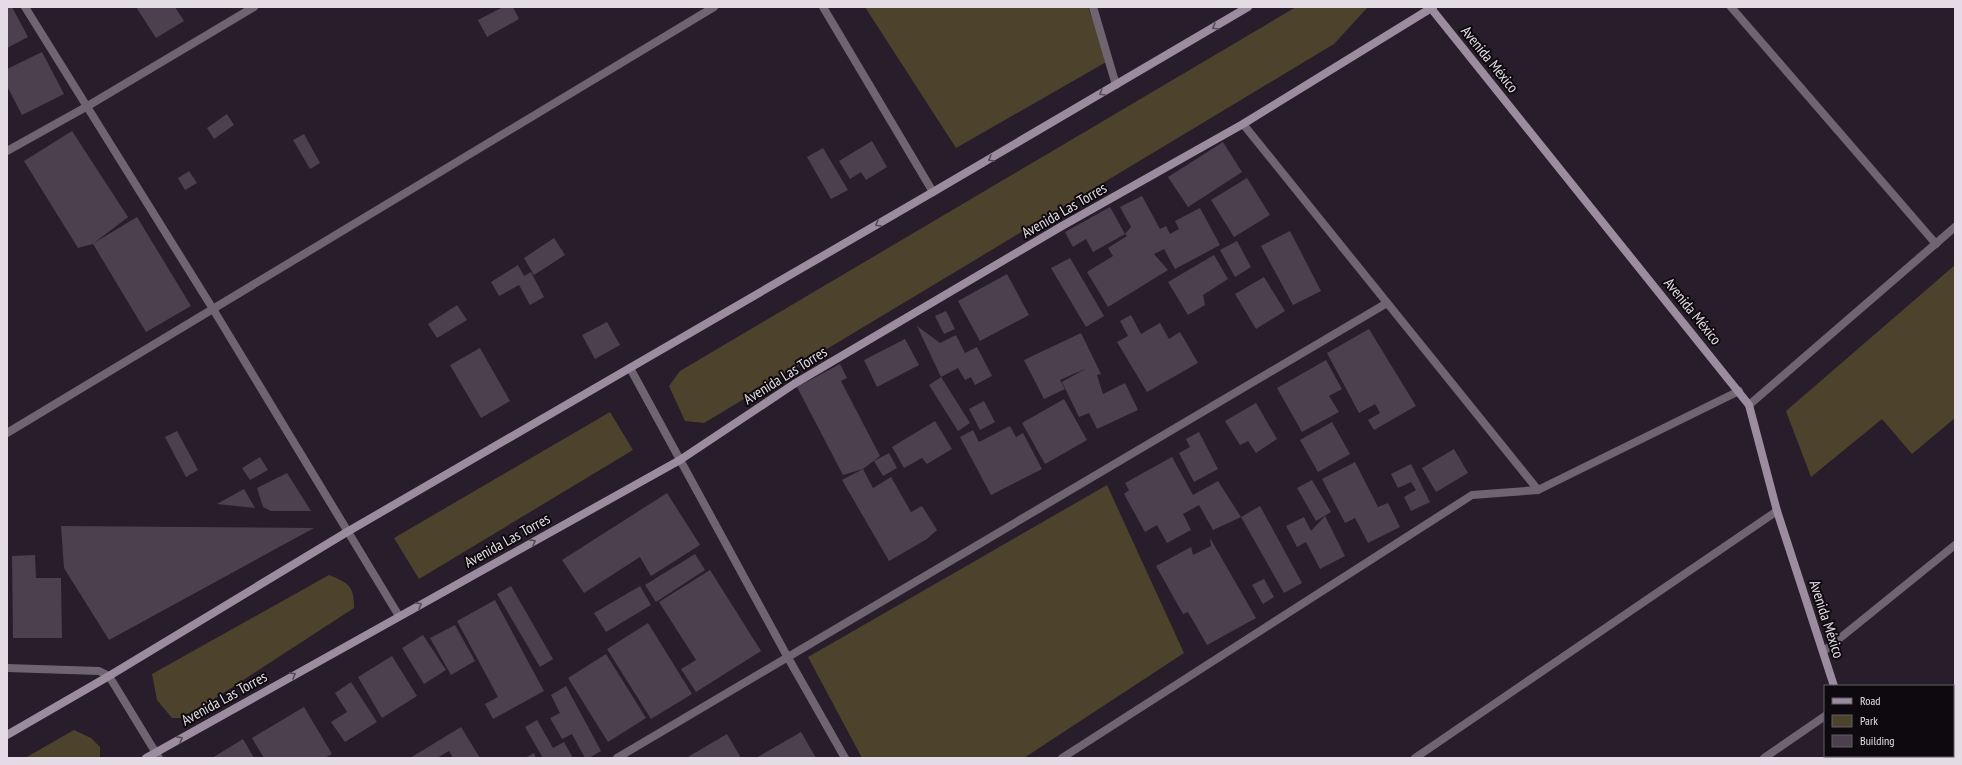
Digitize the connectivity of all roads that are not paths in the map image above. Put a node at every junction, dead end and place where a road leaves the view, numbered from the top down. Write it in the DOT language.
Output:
graph roads {
  1 [pos="25,7"];
  2 [pos="254,7"];
  3 [pos="714,7"];
  4 [pos="823,7"];
  5 [pos="1093,7"];
  6 [pos="1248,7"];
  7 [pos="1432,7"];
  8 [pos="1731,7"];
  9 [pos="1116,85"];
  10 [pos="86,107"];
  11 [pos="1243,124"];
  12 [pos="7,152"];
  13 [pos="933,192"];
  14 [pos="1955,227"];
  15 [pos="1936,244"];
  16 [pos="1387,303"];
  17 [pos="213,309"];
  18 [pos="630,368"];
  19 [pos="1739,391"];
  20 [pos="1749,405"];
  21 [pos="7,433"];
  22 [pos="680,460"];
  23 [pos="1538,490"];
  24 [pos="1777,511"];
  25 [pos="347,532"];
  26 [pos="1955,545"];
  27 [pos="399,616"];
  28 [pos="1824,651"];
  29 [pos="787,656"];
  30 [pos="7,668"];
  31 [pos="109,676"];
  32 [pos="1834,685"];
  33 [pos="1824,717"];
  34 [pos="7,735"];
  35 [pos="157,755"];
  36 [pos="146,758"];
  37 [pos="616,758"];
  38 [pos="845,758"];
  39 [pos="1062,758"];
  40 [pos="1415,758"];
  41 [pos="1764,758"];
  1 -- 10 [label="street"];
  2 -- 10 [label="street"];
  3 -- 17 [label="street"];
  4 -- 13 [label="street"];
  5 -- 9 [label="street"];
  6 -- 9 [label="street, one-way"];
  7 -- 11 [label="street, Avenida Las Torres"];
  7 -- 19 [label="street, Avenida México"];
  8 -- 15 [label="street"];
  9 -- 13 [label="street, one-way"];
  10 -- 12 [label="street"];
  10 -- 17 [label="street"];
  11 -- 16 [label="street"];
  11 -- 22 [label="street, Avenida Las Torres"];
  13 -- 18 [label="street, one-way"];
  14 -- 15 [label="street"];
  15 -- 20 [label="street"];
  16 -- 23 [label="street"];
  16 -- 29 [label="street"];
  17 -- 21 [label="street"];
  17 -- 25 [label="street"];
  18 -- 22 [label="street"];
  18 -- 25 [label="street"];
  19 -- 20 [label="street, Avenida México"];
  19 -- 23 [label="street"];
  20 -- 24 [label="street, Avenida México"];
  27 -- 22 [label="street, Avenida Las Torres, one-way"];
  22 -- 29 [label="street"];
  23 -- 39 [label="street"];
  24 -- 28 [label="street, Avenida México"];
  24 -- 40 [label="street"];
  25 -- 27 [label="street"];
  25 -- 31 [label="street"];
  26 -- 28 [label="street"];
  35 -- 27 [label="street, Avenida Las Torres, one-way"];
  28 -- 32 [label="street, Avenida México"];
  29 -- 37 [label="street"];
  29 -- 38 [label="street"];
  30 -- 31 [label="street"];
  31 -- 34 [label="street"];
  31 -- 35 [label="street"];
  33 -- 41 [label="street"];
  35 -- 36 [label="street, Avenida Las Torres"];
}
